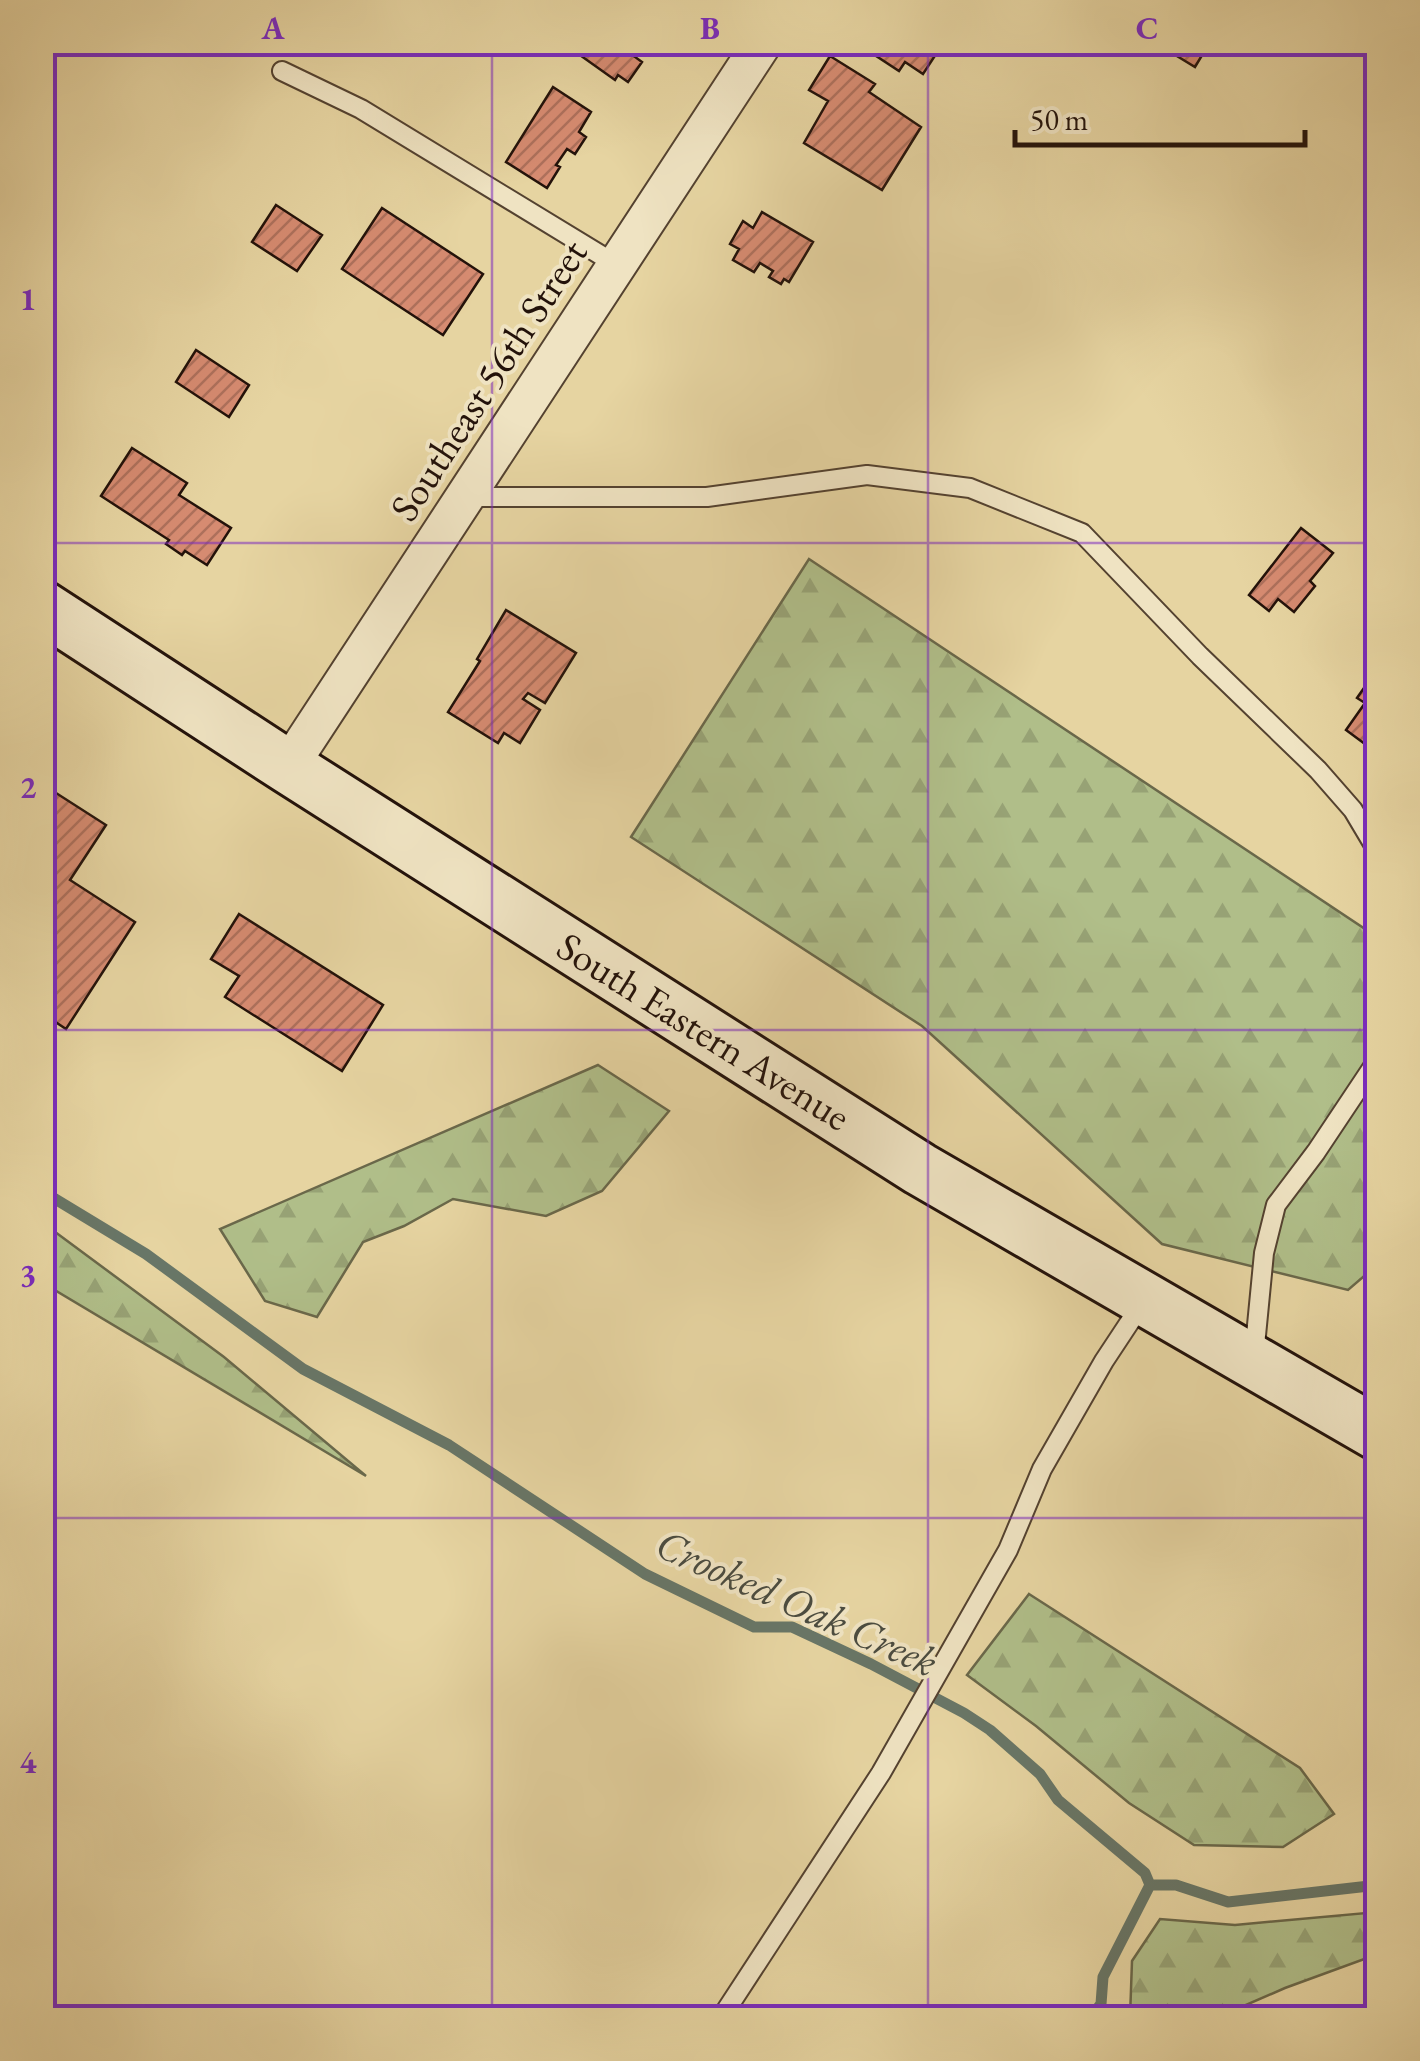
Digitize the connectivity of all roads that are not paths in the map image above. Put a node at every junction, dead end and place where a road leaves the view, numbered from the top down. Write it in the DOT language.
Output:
graph roads {
  1 [pos="762,42"];
  2 [pos="282,71"];
  3 [pos="617,265"];
  4 [pos="464,498"];
  5 [pos="42,607"];
  6 [pos="288,767"];
  7 [pos="1378,852"];
  8 [pos="1378,1059"];
  9 [pos="1145,1299"];
  10 [pos="1253,1362"];
  11 [pos="1378,1434"];
  12 [pos="721,2018"];
  1 -- 3 [label="street, Southeast 56th Street"];
  2 -- 3 [label="lane"];
  3 -- 4 [label="street, Southeast 56th Street"];
  4 -- 6 [label="street, Southeast 56th Street"];
  4 -- 7 [label="lane"];
  5 -- 6 [label="main road, South Eastern Avenue"];
  6 -- 9 [label="main road, South Eastern Avenue"];
  8 -- 10 [label="lane"];
  9 -- 10 [label="main road, South Eastern Avenue"];
  9 -- 12 [label="lane"];
  10 -- 11 [label="main road, South Eastern Avenue"];
}
